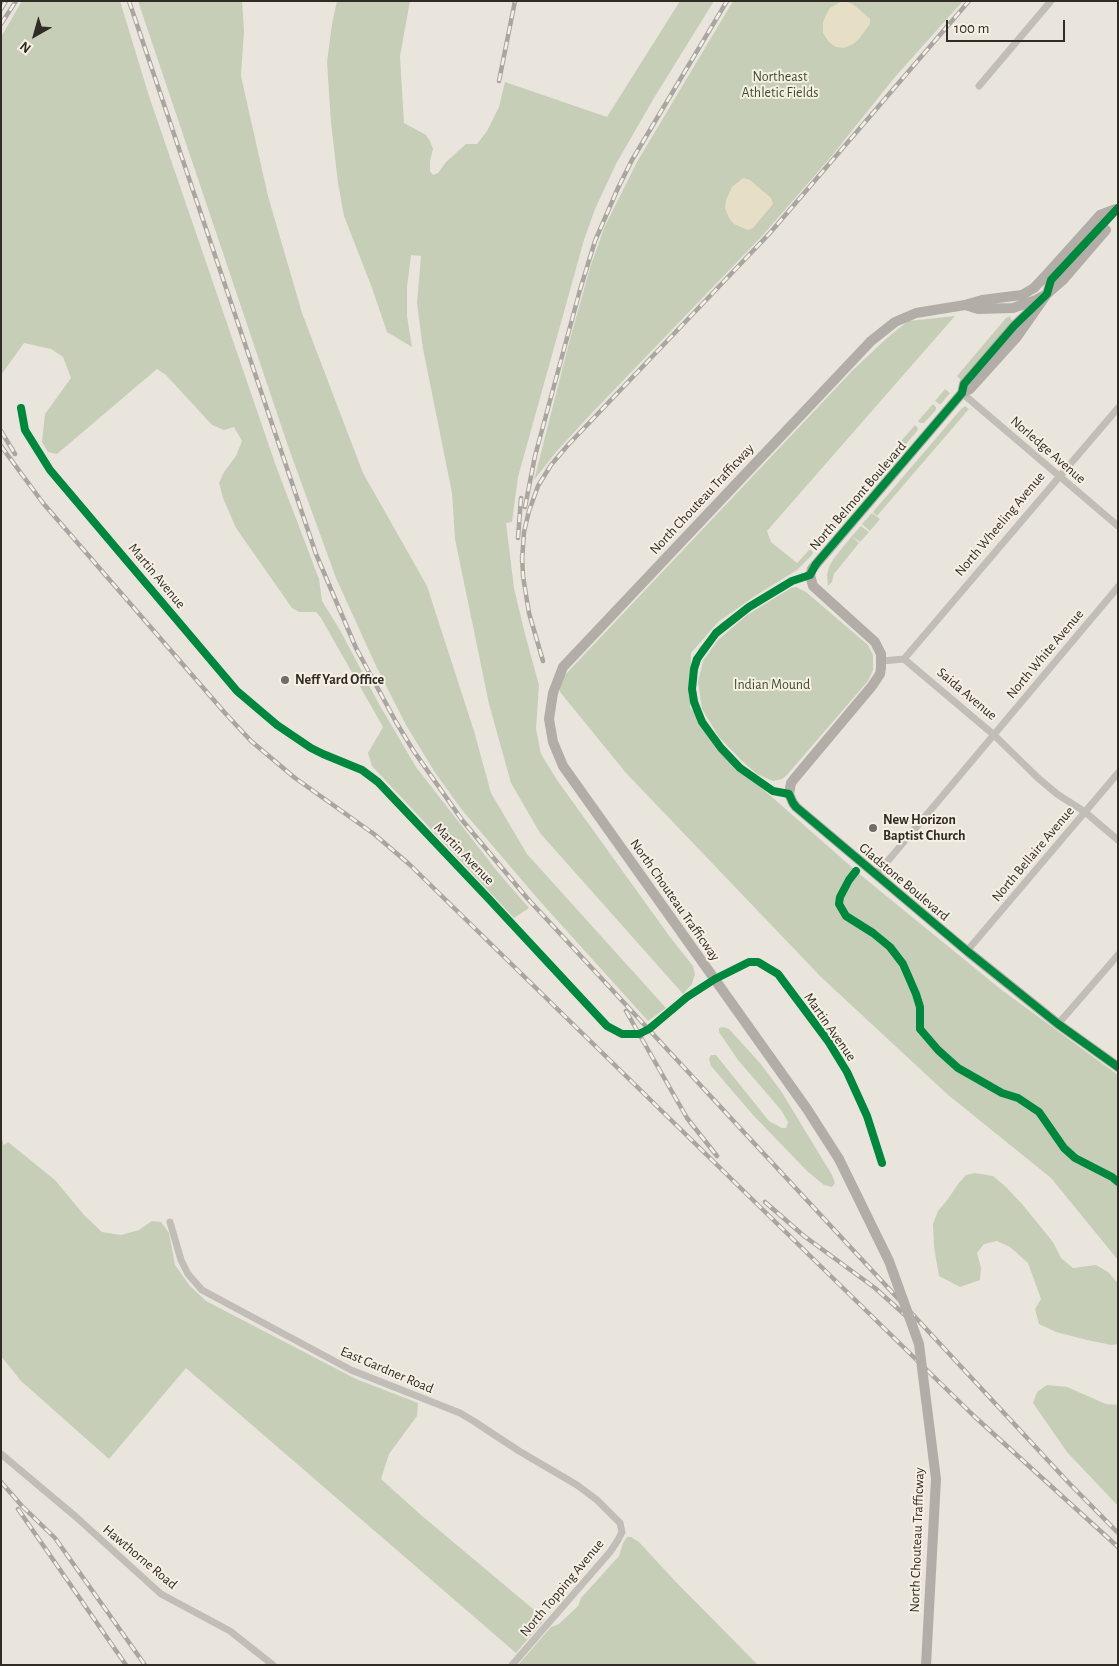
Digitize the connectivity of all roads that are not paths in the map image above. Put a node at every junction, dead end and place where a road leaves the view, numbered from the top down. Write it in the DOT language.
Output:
graph roads {
  1 [pos="1051,1"];
  2 [pos="979,86"];
  3 [pos="1117,209"];
  4 [pos="1047,294"];
  5 [pos="966,305"];
  6 [pos="998,308"];
  7 [pos="1018,329"];
  8 [pos="962,393"];
  9 [pos="21,408"];
  10 [pos="1118,408"];
  11 [pos="1060,476"];
  12 [pos="1118,526"];
  13 [pos="810,575"];
  14 [pos="1118,587"];
  15 [pos="904,659"];
  16 [pos="882,661"];
  17 [pos="994,734"];
  18 [pos="1118,773"];
  19 [pos="789,794"];
  20 [pos="1085,812"];
  21 [pos="1118,840"];
  22 [pos="876,875"];
  23 [pos="966,951"];
  24 [pos="1118,954"];
  25 [pos="715,979"];
  26 [pos="1058,1024"];
  27 [pos="1118,1067"];
  28 [pos="882,1163"];
  29 [pos="170,1222"];
  30 [pos="1,1454"];
  31 [pos="620,1523"];
  32 [pos="273,1665"];
  33 [pos="512,1665"];
  34 [pos="926,1665"];
  1 -- 2 [label="street"];
  3 -- 4 [label="main road, North Belmont Boulevard"];
  3 -- 5 [label="main road, North Chouteau Trafficway"];
  4 -- 6 [label="main road, North Chouteau Trafficway"];
  4 -- 7 [label="main road, North Belmont Boulevard"];
  5 -- 6 [label="main road, North Chouteau Trafficway"];
  5 -- 25 [label="main road, North Chouteau Trafficway"];
  6 -- 7 [label="main road"];
  7 -- 8 [label="main road, North Belmont Boulevard"];
  8 -- 11 [label="street, Norledge Avenue"];
  8 -- 13 [label="main road, North Belmont Boulevard"];
  9 -- 25 [label="street, Martin Avenue"];
  10 -- 11 [label="street, North Wheeling Avenue"];
  11 -- 12 [label="street, Norledge Avenue"];
  11 -- 15 [label="street, North Wheeling Avenue"];
  13 -- 16 [label="main road"];
  13 -- 19 [label="street"];
  14 -- 17 [label="street, North White Avenue"];
  15 -- 16 [label="street"];
  15 -- 17 [label="street, Saida Avenue"];
  16 -- 19 [label="main road"];
  17 -- 20 [label="street, Saida Avenue"];
  17 -- 22 [label="street, North White Avenue"];
  18 -- 20 [label="street, North Bellaire Avenue"];
  19 -- 22 [label="main road, Gladstone Boulevard"];
  20 -- 21 [label="street, Saida Avenue"];
  20 -- 23 [label="street, North Bellaire Avenue"];
  22 -- 23 [label="main road, Gladstone Boulevard"];
  23 -- 26 [label="main road, Gladstone Boulevard"];
  24 -- 26 [label="street"];
  25 -- 28 [label="street, Martin Avenue"];
  25 -- 34 [label="main road, North Chouteau Trafficway, bridge"];
  26 -- 27 [label="main road, Gladstone Boulevard"];
  29 -- 31 [label="street, East Gardner Road"];
  30 -- 32 [label="street, Hawthorne Road"];
  31 -- 33 [label="street, North Topping Avenue"];
}
